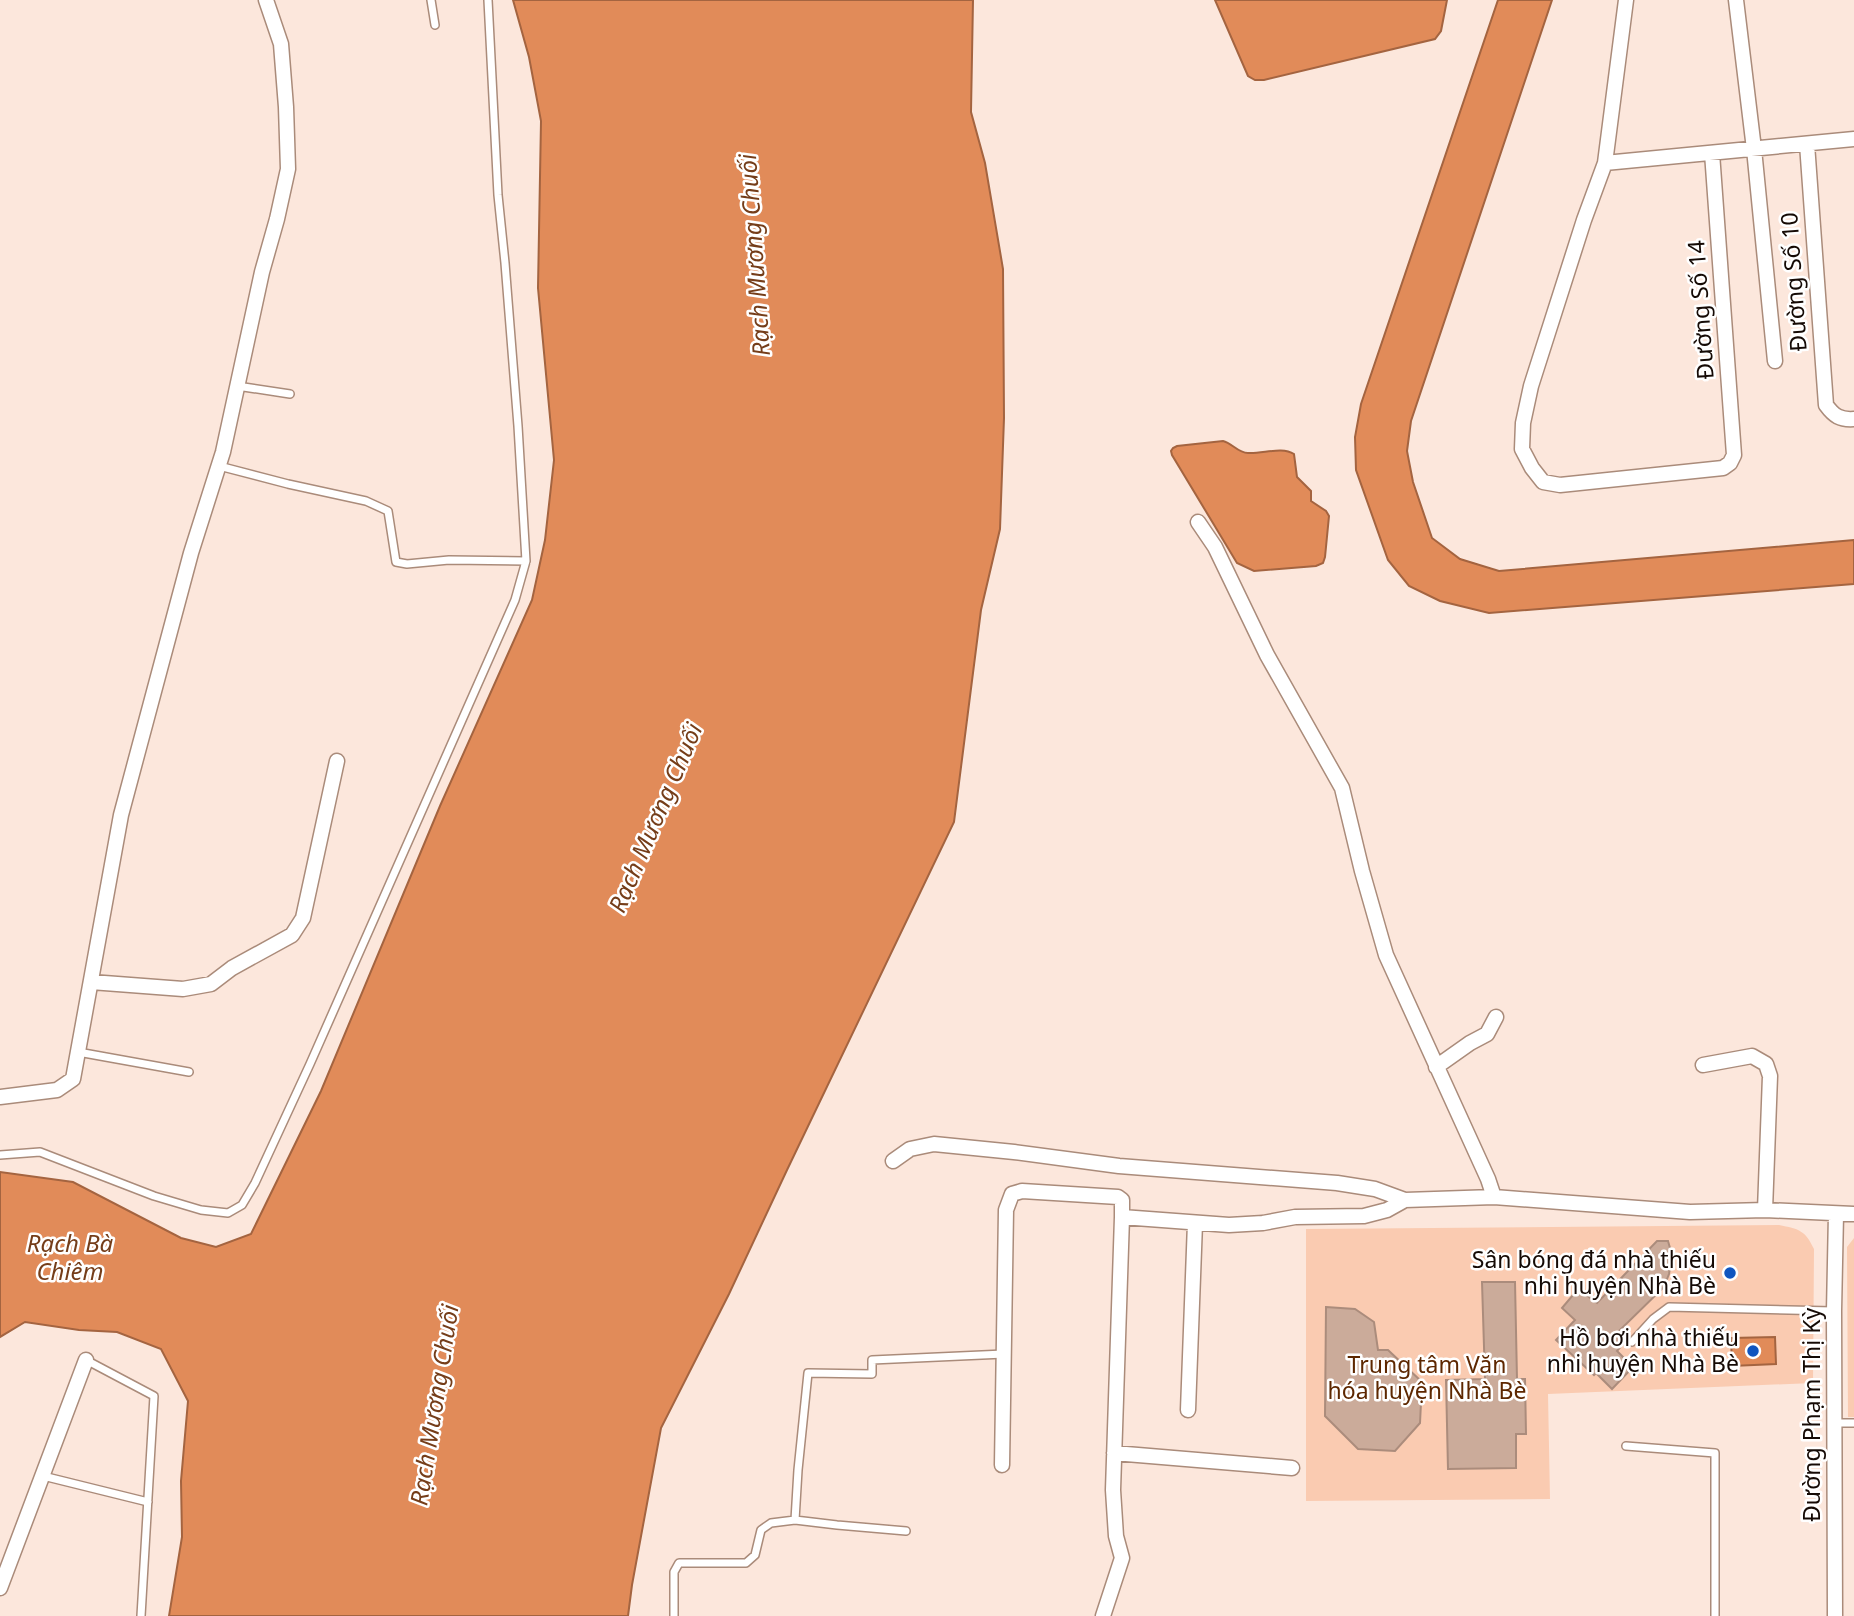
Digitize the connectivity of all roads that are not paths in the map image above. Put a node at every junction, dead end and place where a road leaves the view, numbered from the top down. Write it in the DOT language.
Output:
graph roads {
  1 [pos="266,0"];
  2 [pos="431,0"];
  3 [pos="488,0"];
  4 [pos="1626,0"];
  5 [pos="1736,0"];
  6 [pos="435,25"];
  7 [pos="1854,139"];
  8 [pos="1807,144"];
  9 [pos="1754,149"];
  10 [pos="1712,153"];
  11 [pos="1605,163"];
  12 [pos="1775,361"];
  13 [pos="237,386"];
  14 [pos="290,394"];
  15 [pos="1854,419"];
  16 [pos="219,466"];
  17 [pos="1198,522"];
  18 [pos="526,561"];
  19 [pos="337,761"];
  20 [pos="91,982"];
  21 [pos="1496,1017"];
  22 [pos="78,1052"];
  23 [pos="1703,1065"];
  24 [pos="1436,1067"];
  25 [pos="189,1072"];
  26 [pos="0,1097"];
  27 [pos="0,1155"];
  28 [pos="893,1161"];
  29 [pos="1494,1198"];
  30 [pos="1405,1200"];
  31 [pos="1765,1210"];
  32 [pos="1836,1214"];
  33 [pos="1854,1214"];
  34 [pos="1122,1217"];
  35 [pos="1195,1223"];
  36 [pos="1834,1311"];
  37 [pos="1632,1342"];
  38 [pos="1004,1354"];
  39 [pos="86,1360"];
  40 [pos="1188,1410"];
  41 [pos="1834,1423"];
  42 [pos="1854,1423"];
  43 [pos="1626,1446"];
  44 [pos="1114,1453"];
  45 [pos="1002,1465"];
  46 [pos="1292,1468"];
  47 [pos="42,1476"];
  48 [pos="148,1502"];
  49 [pos="795,1520"];
  50 [pos="906,1531"];
  51 [pos="0,1588"];
  52 [pos="141,1616"];
  53 [pos="674,1616"];
  54 [pos="1103,1616"];
  55 [pos="1715,1616"];
  56 [pos="1835,1616"];
  1 -- 13 [label="street"];
  2 -- 6 [label="lane"];
  3 -- 18 [label="lane"];
  4 -- 11 [label="street"];
  5 -- 9 [label="street"];
  7 -- 8 [label="street"];
  8 -- 9 [label="street"];
  8 -- 15 [label="street, Đường Số 10"];
  9 -- 10 [label="street"];
  9 -- 12 [label="street"];
  10 -- 11 [label="street"];
  10 -- 11 [label="street, Đường Số 14"];
  13 -- 14 [label="lane"];
  13 -- 16 [label="street"];
  16 -- 18 [label="lane"];
  16 -- 20 [label="street"];
  17 -- 24 [label="street"];
  18 -- 27 [label="lane"];
  19 -- 20 [label="street"];
  20 -- 22 [label="street"];
  21 -- 24 [label="street"];
  22 -- 25 [label="lane"];
  22 -- 26 [label="street"];
  23 -- 31 [label="street"];
  24 -- 29 [label="street"];
  28 -- 30 [label="street"];
  29 -- 30 [label="street"];
  29 -- 31 [label="street"];
  30 -- 35 [label="street"];
  31 -- 32 [label="street"];
  32 -- 33 [label="street"];
  32 -- 36 [label="street, Đường Phạm Thị Kỳ"];
  34 -- 35 [label="street"];
  34 -- 38 [label="street"];
  34 -- 44 [label="street"];
  35 -- 40 [label="street"];
  36 -- 37 [label="lane"];
  36 -- 41 [label="street, Đường Phạm Thị Kỳ"];
  38 -- 45 [label="street"];
  38 -- 49 [label="lane"];
  39 -- 47 [label="street"];
  39 -- 48 [label="lane"];
  41 -- 42 [label="lane"];
  41 -- 56 [label="street, Đường Phạm Thị Kỳ"];
  43 -- 55 [label="lane"];
  44 -- 46 [label="street"];
  44 -- 54 [label="street"];
  47 -- 48 [label="lane"];
  47 -- 51 [label="street"];
  48 -- 52 [label="lane"];
  49 -- 50 [label="lane"];
  49 -- 53 [label="lane"];
}
